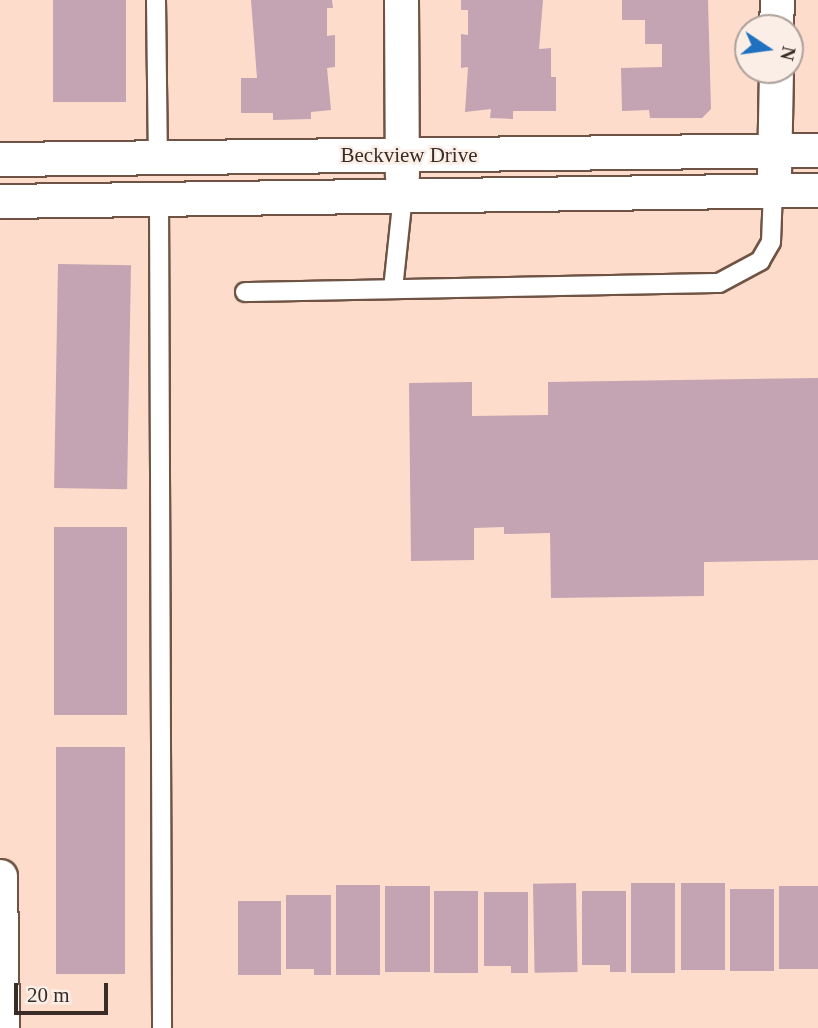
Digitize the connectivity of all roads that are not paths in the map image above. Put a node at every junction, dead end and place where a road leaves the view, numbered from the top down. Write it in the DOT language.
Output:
graph roads {
  1 [pos="156,0"];
  2 [pos="401,0"];
  3 [pos="776,84"];
  4 [pos="818,150"];
  5 [pos="776,153"];
  6 [pos="401,155"];
  7 [pos="158,157"];
  8 [pos="0,159"];
  9 [pos="818,190"];
  10 [pos="773,191"];
  11 [pos="403,196"];
  12 [pos="159,199"];
  13 [pos="0,201"];
  14 [pos="393,289"];
  15 [pos="245,292"];
  16 [pos="0,876"];
  17 [pos="2,1028"];
  18 [pos="162,1028"];
  1 -- 7 [label="lane"];
  2 -- 6 [label="street"];
  3 -- 5 [label="street"];
  4 -- 5 [label="street, Beckview Drive"];
  5 -- 6 [label="street, Beckview Drive"];
  5 -- 10 [label="street"];
  6 -- 7 [label="street, Beckview Drive"];
  6 -- 11 [label="street"];
  7 -- 8 [label="street, Beckview Drive"];
  9 -- 10 [label="street, Beckview Drive"];
  10 -- 11 [label="street, Beckview Drive"];
  10 -- 14 [label="lane"];
  11 -- 12 [label="street, Beckview Drive"];
  11 -- 14 [label="lane"];
  12 -- 13 [label="street, Beckview Drive"];
  12 -- 18 [label="lane"];
  14 -- 15 [label="lane"];
  16 -- 17 [label="street"];
}
